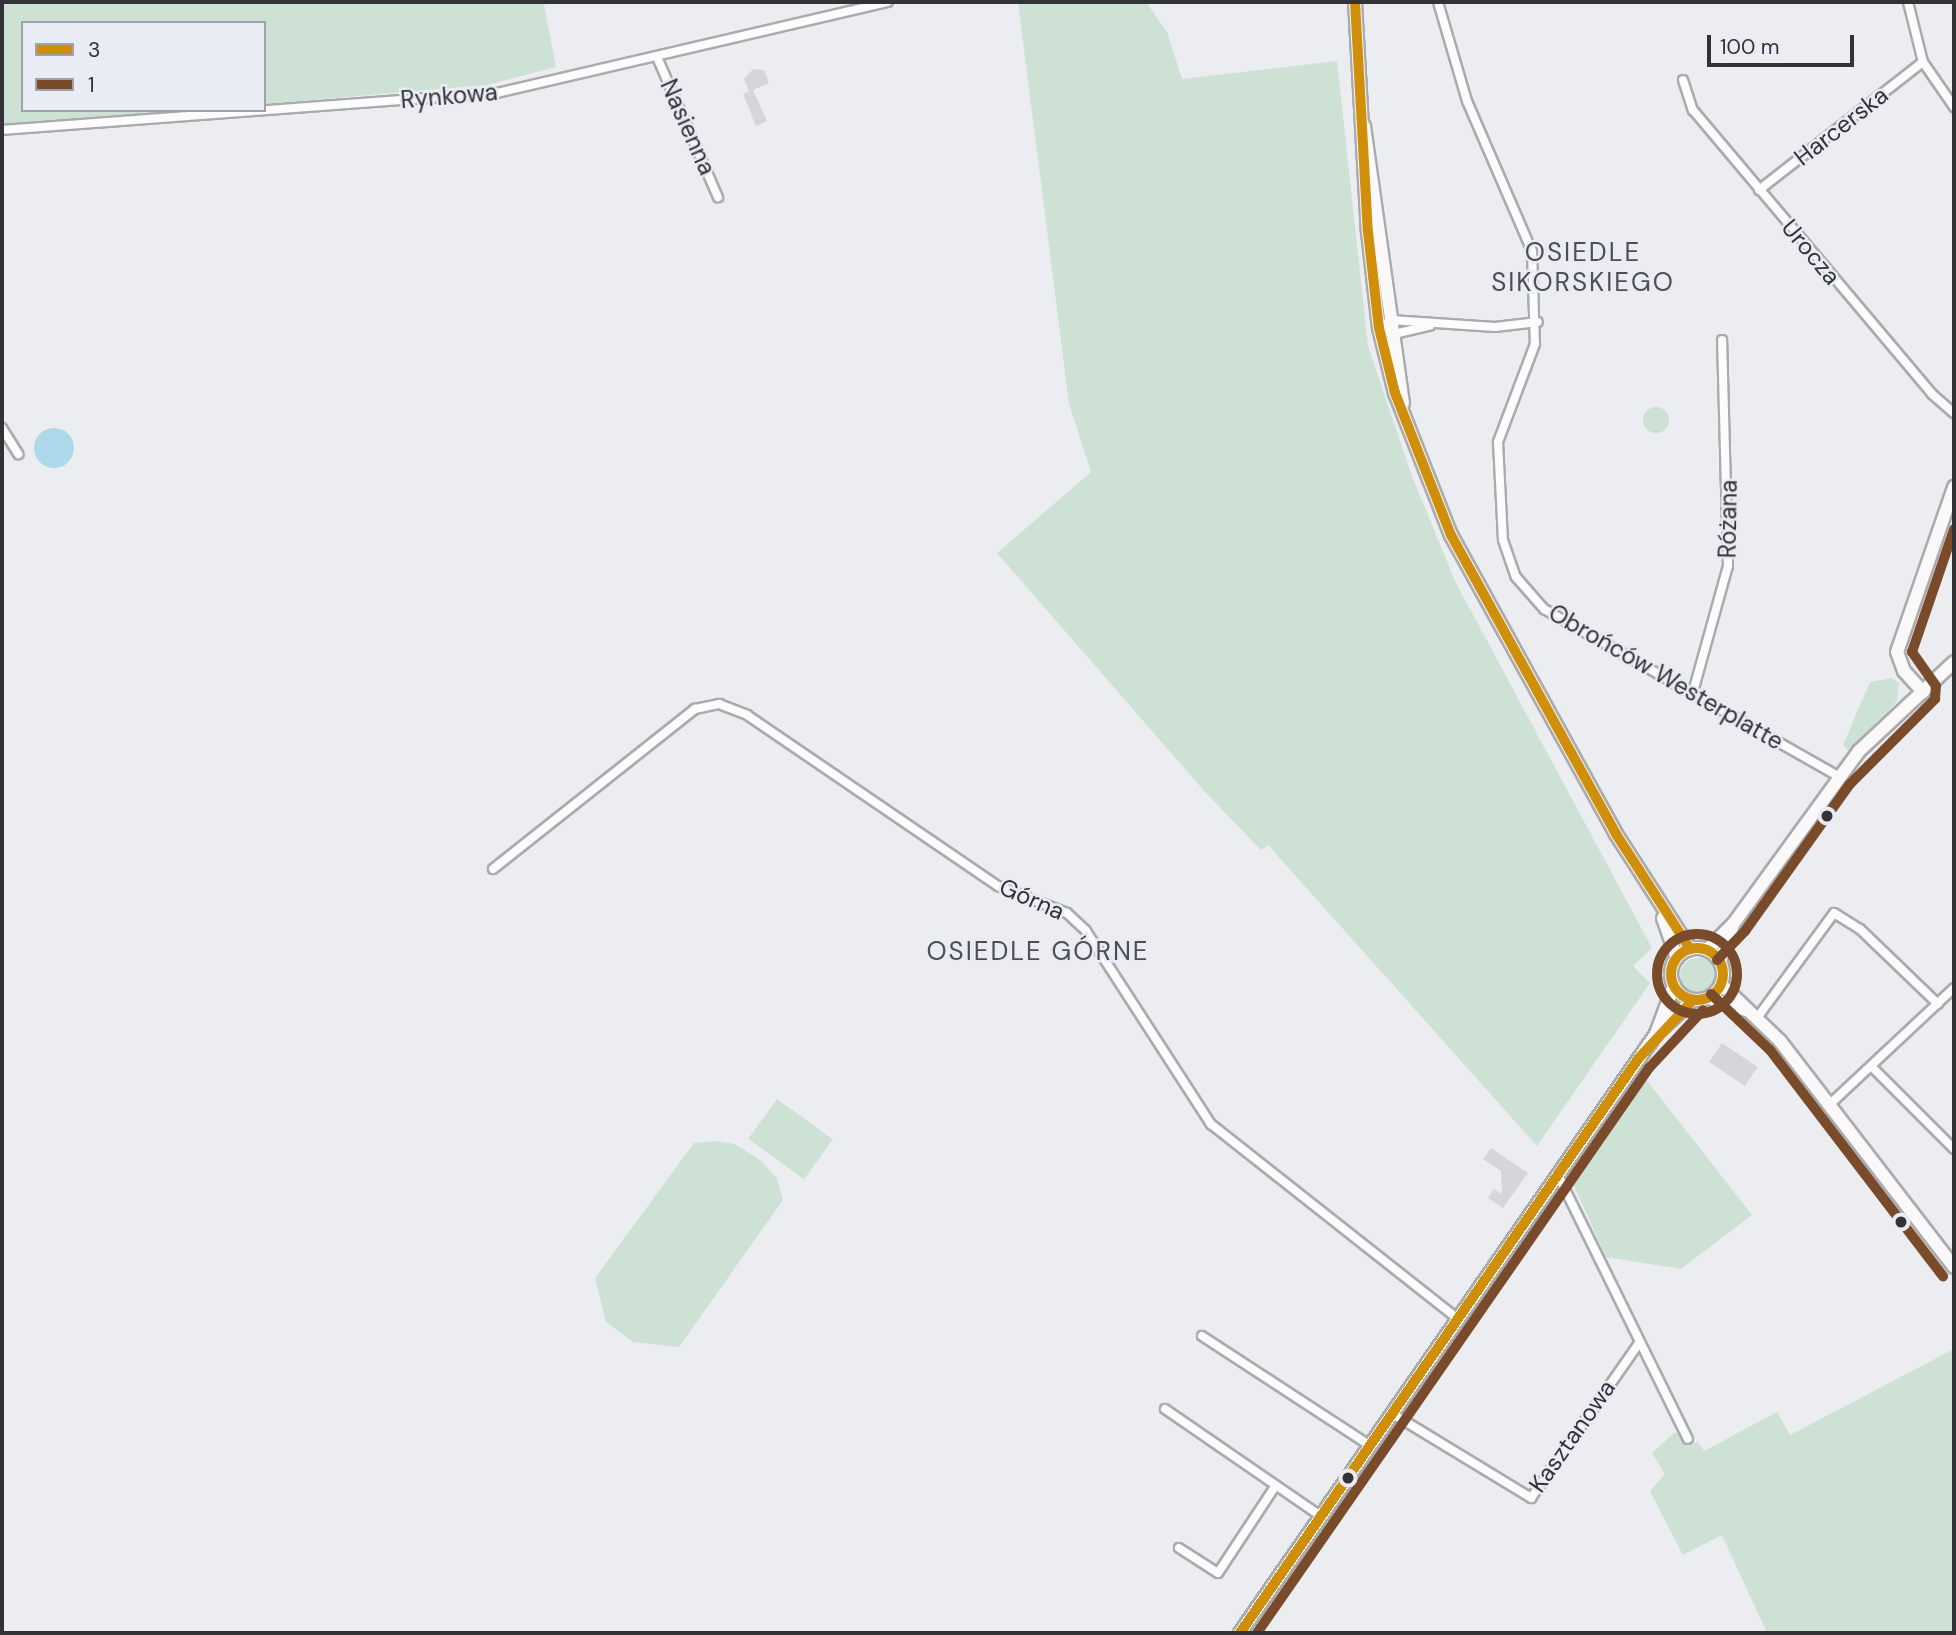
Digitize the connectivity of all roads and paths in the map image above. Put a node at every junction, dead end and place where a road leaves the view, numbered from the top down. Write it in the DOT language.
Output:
graph roads {
  1 [pos="888,2"];
  2 [pos="1355,2"];
  3 [pos="1438,2"];
  4 [pos="1908,2"];
  5 [pos="657,57"];
  6 [pos="1923,62"];
  7 [pos="1683,80"];
  8 [pos="1954,107"];
  9 [pos="266,110"];
  10 [pos="243,112"];
  11 [pos="1360,116"];
  12 [pos="2,130"];
  13 [pos="1759,190"];
  14 [pos="718,197"];
  15 [pos="1391,320"];
  16 [pos="1538,322"];
  17 [pos="1433,325"];
  18 [pos="1379,328"];
  19 [pos="1394,334"];
  20 [pos="1722,340"];
  21 [pos="1403,410"];
  22 [pos="1954,413"];
  23 [pos="2,428"];
  24 [pos="18,454"];
  25 [pos="1954,487"];
  26 [pos="1954,663"];
  27 [pos="1693,692"];
  28 [pos="1923,692"];
  29 [pos="1838,776"];
  30 [pos="494,869"];
  31 [pos="1662,914"];
  32 [pos="1734,923"];
  33 [pos="1689,949"];
  34 [pos="1707,950"];
  35 [pos="1677,958"];
  36 [pos="1720,961"];
  37 [pos="1721,984"];
  38 [pos="1674,985"];
  39 [pos="1954,988"];
  40 [pos="1709,998"];
  41 [pos="1693,1000"];
  42 [pos="1938,1004"];
  43 [pos="1753,1014"];
  44 [pos="1656,1034"];
  45 [pos="1872,1067"];
  46 [pos="1829,1105"];
  47 [pos="1954,1149"];
  48 [pos="1558,1175"];
  49 [pos="1954,1267"];
  50 [pos="1458,1319"];
  51 [pos="1202,1336"];
  52 [pos="1639,1343"];
  53 [pos="1165,1409"];
  54 [pos="1393,1414"];
  55 [pos="1688,1439"];
  56 [pos="1371,1446"];
  57 [pos="1276,1485"];
  58 [pos="1322,1517"];
  59 [pos="1179,1548"];
  60 [pos="1240,1633"];
  1 -- 5 [label="street, Rynkowa"];
  2 -- 11 [label="main road"];
  3 -- 16 [label="street, Obrońców Westerplatte"];
  4 -- 6 [label="street"];
  5 -- 9 [label="street, Rynkowa"];
  5 -- 14 [label="street, Nasienna"];
  6 -- 8 [label="street"];
  6 -- 13 [label="street, Harcerska"];
  7 -- 13 [label="street, Urocza"];
  10 -- 12 [label="street, Rynkowa"];
  11 -- 15 [label="main road"];
  11 -- 18 [label="main road"];
  13 -- 22 [label="street, Urocza"];
  15 -- 17 [label="street"];
  15 -- 18 [label="street"];
  15 -- 19 [label="main road"];
  16 -- 17 [label="street"];
  16 -- 27 [label="street, Obrońców Westerplatte"];
  17 -- 19 [label="street"];
  18 -- 19 [label="street"];
  18 -- 21 [label="main road"];
  19 -- 21 [label="main road"];
  20 -- 27 [label="street, Różana"];
  21 -- 31 [label="main road"];
  23 -- 24 [label="street"];
  25 -- 28 [label="main road"];
  26 -- 28 [label="main road"];
  27 -- 29 [label="street, Obrońców Westerplatte"];
  28 -- 29 [label="main road"];
  29 -- 32 [label="main road"];
  30 -- 50 [label="street, Górna"];
  31 -- 33 [label="main road"];
  31 -- 35 [label="main road"];
  32 -- 34 [label="main road"];
  32 -- 36 [label="main road"];
  33 -- 34 [label="main road"];
  33 -- 35 [label="main road"];
  34 -- 36 [label="main road"];
  35 -- 38 [label="main road"];
  36 -- 37 [label="main road"];
  37 -- 40 [label="main road"];
  37 -- 43 [label="main road"];
  38 -- 41 [label="main road"];
  38 -- 44 [label="main road"];
  39 -- 42 [label="street"];
  40 -- 41 [label="main road"];
  40 -- 43 [label="main road"];
  41 -- 44 [label="main road"];
  42 -- 43 [label="street"];
  42 -- 45 [label="street"];
  43 -- 46 [label="main road"];
  44 -- 48 [label="main road"];
  45 -- 46 [label="street"];
  45 -- 47 [label="street"];
  46 -- 49 [label="main road"];
  48 -- 50 [label="main road"];
  48 -- 52 [label="street"];
  50 -- 54 [label="main road"];
  51 -- 56 [label="street"];
  52 -- 54 [label="street, Kasztanowa"];
  52 -- 55 [label="street"];
  53 -- 57 [label="street"];
  54 -- 56 [label="main road"];
  56 -- 58 [label="main road"];
  57 -- 58 [label="street"];
  57 -- 59 [label="street"];
  58 -- 60 [label="main road"];
}
